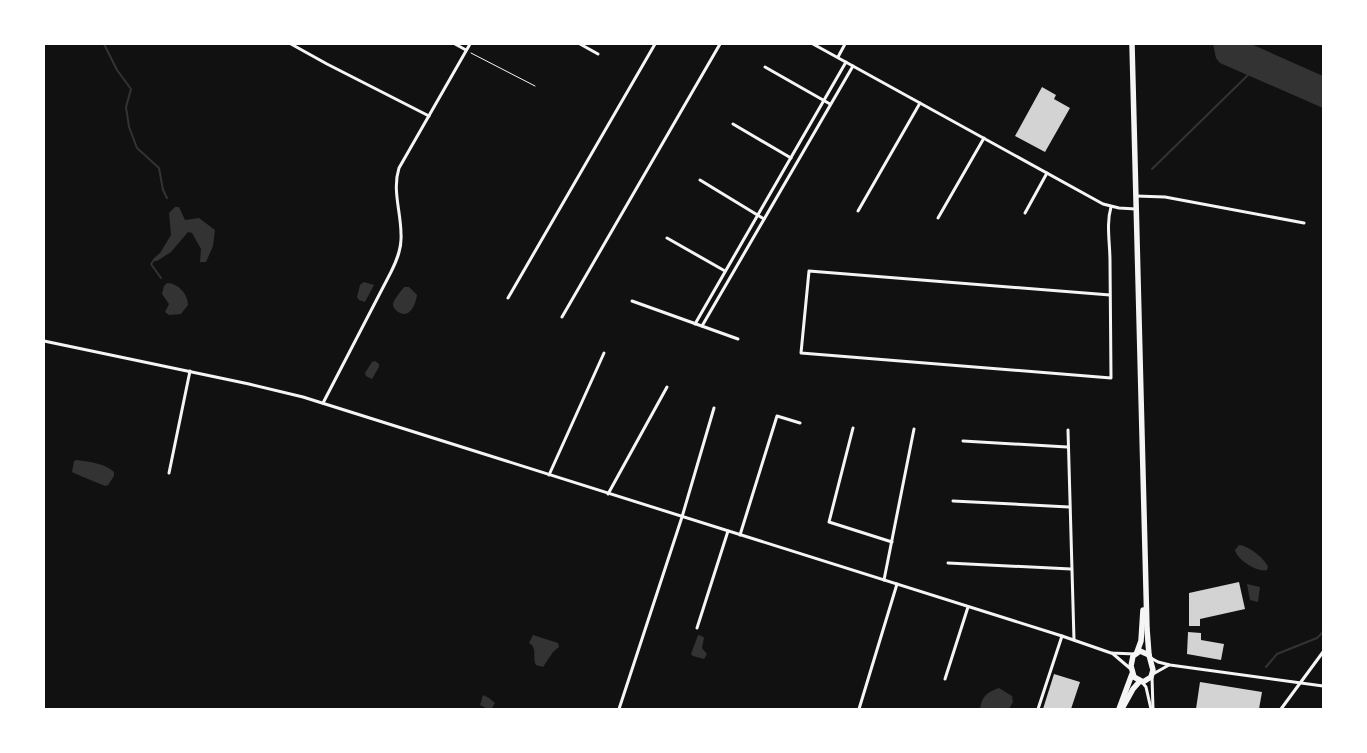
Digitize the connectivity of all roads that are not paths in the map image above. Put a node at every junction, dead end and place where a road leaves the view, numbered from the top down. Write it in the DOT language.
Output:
graph roads {
  1 [pos="291,44"];
  2 [pos="455,44"];
  3 [pos="470,44"];
  4 [pos="580,44"];
  5 [pos="655,44"];
  6 [pos="720,44"];
  7 [pos="813,44"];
  8 [pos="845,44"];
  9 [pos="1132,44"];
  10 [pos="466,50"];
  11 [pos="598,54"];
  12 [pos="838,58"];
  13 [pos="846,62"];
  14 [pos="852,66"];
  15 [pos="765,67"];
  16 [pos="824,101"];
  17 [pos="920,103"];
  18 [pos="830,104"];
  19 [pos="429,116"];
  20 [pos="732,124"];
  21 [pos="984,138"];
  22 [pos="791,158"];
  23 [pos="1047,173"];
  24 [pos="700,180"];
  25 [pos="1135,196"];
  26 [pos="1111,207"];
  27 [pos="1136,209"];
  28 [pos="858,211"];
  29 [pos="1025,213"];
  30 [pos="758,215"];
  31 [pos="938,218"];
  32 [pos="764,219"];
  33 [pos="1304,222"];
  34 [pos="667,238"];
  35 [pos="725,271"];
  36 [pos="1110,295"];
  37 [pos="508,298"];
  38 [pos="632,301"];
  39 [pos="562,317"];
  40 [pos="695,324"];
  41 [pos="702,326"];
  42 [pos="738,339"];
  43 [pos="44,341"];
  44 [pos="604,353"];
  45 [pos="190,371"];
  46 [pos="667,387"];
  47 [pos="323,403"];
  48 [pos="714,408"];
  49 [pos="800,423"];
  50 [pos="853,428"];
  51 [pos="914,429"];
  52 [pos="1068,430"];
  53 [pos="963,441"];
  54 [pos="1067,447"];
  55 [pos="169,473"];
  56 [pos="549,475"];
  57 [pos="608,494"];
  58 [pos="953,501"];
  59 [pos="1069,507"];
  60 [pos="682,517"];
  61 [pos="728,531"];
  62 [pos="740,535"];
  63 [pos="892,542"];
  64 [pos="948,563"];
  65 [pos="1071,569"];
  66 [pos="1146,579"];
  67 [pos="884,580"];
  68 [pos="898,584"];
  69 [pos="968,607"];
  70 [pos="697,628"];
  71 [pos="1062,636"];
  72 [pos="1074,640"];
  73 [pos="1323,652"];
  74 [pos="1111,653"];
  75 [pos="1136,653"];
  76 [pos="1150,656"];
  77 [pos="1170,665"];
  78 [pos="1132,672"];
  79 [pos="1152,675"];
  80 [pos="945,679"];
  81 [pos="1140,681"];
  82 [pos="1300,683"];
  83 [pos="1323,686"];
  84 [pos="619,709"];
  85 [pos="859,709"];
  86 [pos="1038,709"];
  87 [pos="1121,709"];
  88 [pos="1152,709"];
  89 [pos="1281,709"];
  1 -- 19 [label="street"];
  2 -- 10 [label="street"];
  3 -- 10 [label="street"];
  4 -- 11 [label="street"];
  5 -- 37 [label="street"];
  6 -- 39 [label="street"];
  7 -- 12 [label="street"];
  8 -- 12 [label="street"];
  9 -- 25 [label="main road"];
  10 -- 19 [label="street"];
  12 -- 13 [label="street"];
  13 -- 14 [label="street"];
  13 -- 16 [label="street"];
  14 -- 17 [label="street"];
  14 -- 18 [label="street"];
  15 -- 16 [label="street"];
  16 -- 18 [label="street"];
  16 -- 22 [label="street"];
  17 -- 21 [label="street"];
  17 -- 28 [label="street"];
  18 -- 32 [label="street"];
  19 -- 47 [label="street"];
  20 -- 22 [label="street"];
  21 -- 23 [label="street"];
  21 -- 31 [label="street"];
  22 -- 30 [label="street"];
  23 -- 26 [label="street"];
  23 -- 29 [label="street"];
  24 -- 30 [label="street"];
  25 -- 27 [label="main road"];
  25 -- 33 [label="street"];
  26 -- 27 [label="street"];
  26 -- 36 [label="street"];
  27 -- 66 [label="main road"];
  30 -- 32 [label="street"];
  30 -- 35 [label="street"];
  32 -- 41 [label="street"];
  34 -- 35 [label="street"];
  35 -- 40 [label="street"];
  36 -- 36 [label="street"];
  38 -- 40 [label="street"];
  40 -- 41 [label="street"];
  41 -- 42 [label="street"];
  43 -- 45 [label="street"];
  44 -- 56 [label="street"];
  45 -- 47 [label="street"];
  45 -- 55 [label="street"];
  46 -- 57 [label="street"];
  47 -- 56 [label="street"];
  48 -- 60 [label="street"];
  49 -- 62 [label="street"];
  50 -- 63 [label="street"];
  51 -- 63 [label="street"];
  52 -- 54 [label="street"];
  53 -- 54 [label="street"];
  54 -- 59 [label="street"];
  56 -- 57 [label="street"];
  57 -- 60 [label="street"];
  58 -- 59 [label="street"];
  59 -- 65 [label="street"];
  60 -- 61 [label="street"];
  60 -- 84 [label="street"];
  61 -- 62 [label="street"];
  61 -- 70 [label="street"];
  62 -- 67 [label="street"];
  63 -- 67 [label="street"];
  64 -- 65 [label="street"];
  65 -- 72 [label="street"];
  66 -- 75 [label="main road"];
  66 -- 76 [label="main road"];
  67 -- 68 [label="street"];
  68 -- 69 [label="street"];
  68 -- 85 [label="street"];
  69 -- 71 [label="street"];
  69 -- 80 [label="street"];
  71 -- 72 [label="street"];
  71 -- 86 [label="street"];
  72 -- 74 [label="street"];
  73 -- 82 [label="street"];
  74 -- 75 [label="street"];
  74 -- 78 [label="street"];
  75 -- 76 [label="main road"];
  75 -- 78 [label="main road"];
  76 -- 77 [label="street"];
  76 -- 79 [label="main road"];
  77 -- 79 [label="street"];
  77 -- 82 [label="street"];
  78 -- 81 [label="main road"];
  78 -- 87 [label="main road"];
  79 -- 81 [label="main road"];
  79 -- 88 [label="street"];
  81 -- 87 [label="main road"];
  81 -- 88 [label="street"];
  82 -- 83 [label="street"];
  82 -- 89 [label="street"];
}
